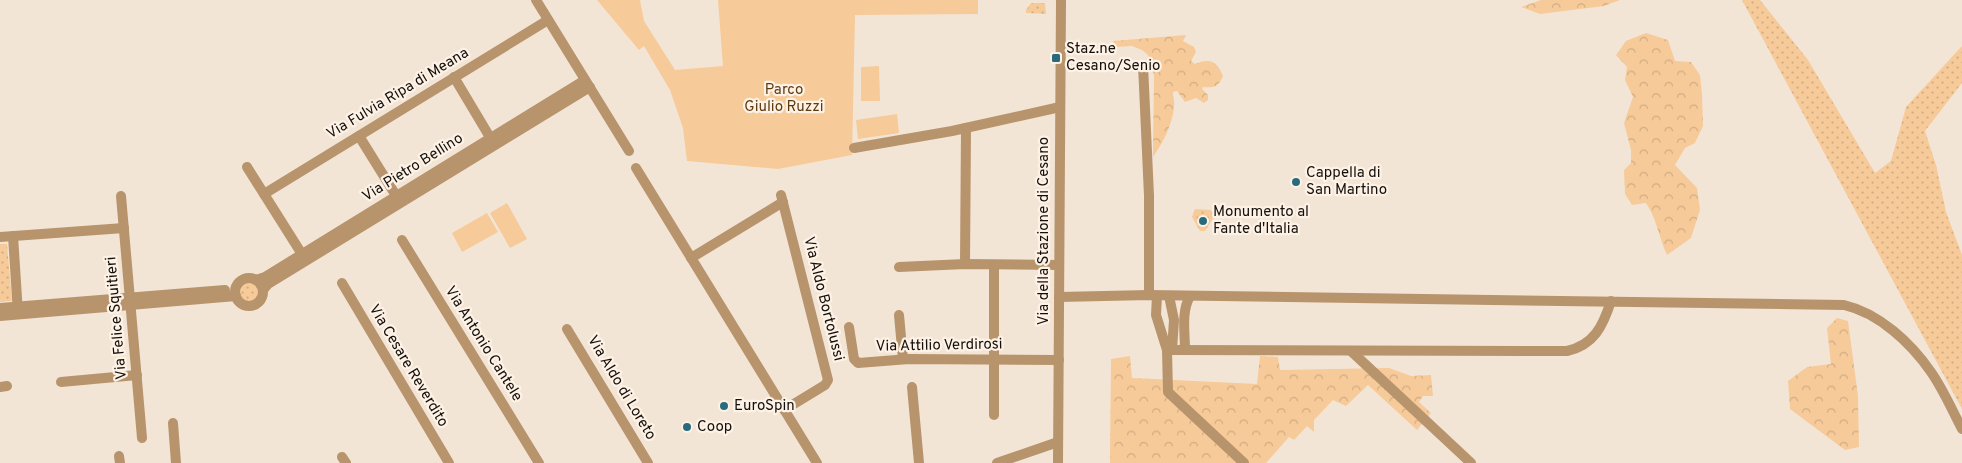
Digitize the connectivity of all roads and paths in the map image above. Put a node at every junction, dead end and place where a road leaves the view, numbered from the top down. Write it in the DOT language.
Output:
graph roads {
  1 [pos="536,0"];
  2 [pos="1053,0"];
  3 [pos="1061,0"];
  4 [pos="548,20"];
  5 [pos="1061,20"];
  6 [pos="1143,65"];
  7 [pos="454,78"];
  8 [pos="587,83"];
  9 [pos="1060,107"];
  10 [pos="966,128"];
  11 [pos="359,136"];
  12 [pos="493,142"];
  13 [pos="854,148"];
  14 [pos="630,150"];
  15 [pos="247,167"];
  16 [pos="636,168"];
  17 [pos="264,194"];
  18 [pos="121,196"];
  19 [pos="398,199"];
  20 [pos="124,228"];
  21 [pos="13,236"];
  22 [pos="0,237"];
  23 [pos="402,240"];
  24 [pos="304,257"];
  25 [pos="691,258"];
  26 [pos="966,264"];
  27 [pos="994,264"];
  28 [pos="1059,264"];
  29 [pos="899,267"];
  30 [pos="256,280"];
  31 [pos="342,283"];
  32 [pos="263,290"];
  33 [pos="236,293"];
  34 [pos="1059,296"];
  35 [pos="1153,296"];
  36 [pos="1169,296"];
  37 [pos="1190,296"];
  38 [pos="130,301"];
  39 [pos="1611,301"];
  40 [pos="0,308"];
  41 [pos="18,311"];
  42 [pos="899,315"];
  43 [pos="0,316"];
  44 [pos="849,327"];
  45 [pos="567,329"];
  46 [pos="1169,350"];
  47 [pos="1185,350"];
  48 [pos="1351,351"];
  49 [pos="904,359"];
  50 [pos="994,359"];
  51 [pos="1059,360"];
  52 [pos="137,375"];
  53 [pos="61,382"];
  54 [pos="912,387"];
  55 [pos="784,410"];
  56 [pos="994,415"];
  57 [pos="173,423"];
  58 [pos="1962,429"];
  59 [pos="142,438"];
  60 [pos="1058,442"];
  61 [pos="176,463"];
  62 [pos="449,463"];
  63 [pos="539,463"];
  64 [pos="648,463"];
  65 [pos="817,463"];
  66 [pos="919,463"];
  67 [pos="997,463"];
  68 [pos="1058,463"];
  69 [pos="1244,463"];
  70 [pos="1471,463"];
  1 -- 4 [label="street"];
  2 -- 5 [label="street"];
  3 -- 5 [label="street, Via della Stazione di Cesano"];
  4 -- 7 [label="street, Via Fulvia Ripa di Meana"];
  4 -- 8 [label="street"];
  5 -- 9 [label="street, Via della Stazione di Cesano"];
  6 -- 35 [label="street"];
  7 -- 11 [label="street, Via Fulvia Ripa di Meana"];
  7 -- 12 [label="street"];
  8 -- 12 [label="street, Via Pietro Bellino"];
  8 -- 14 [label="street"];
  9 -- 10 [label="street"];
  9 -- 28 [label="street, Via della Stazione di Cesano"];
  10 -- 13 [label="street"];
  10 -- 26 [label="street"];
  11 -- 17 [label="street, Via Fulvia Ripa di Meana"];
  11 -- 19 [label="street"];
  12 -- 19 [label="street, Via Pietro Bellino"];
  15 -- 17 [label="street"];
  16 -- 25 [label="street"];
  17 -- 24 [label="street"];
  18 -- 20 [label="street, Via Felice Squitieri"];
  19 -- 24 [label="street, Via Pietro Bellino"];
  20 -- 21 [label="street"];
  20 -- 38 [label="street, Via Felice Squitieri"];
  21 -- 22 [label="street"];
  21 -- 41 [label="street"];
  23 -- 63 [label="street, Via Antonio Cantele"];
  24 -- 30 [label="street, Via Pietro Bellino"];
  24 -- 32 [label="street, Via Pietro Bellino"];
  25 -- 55 [label="street"];
  25 -- 55 [label="street, Via Aldo Bortolussi"];
  26 -- 27 [label="street"];
  26 -- 29 [label="street"];
  27 -- 28 [label="street"];
  27 -- 50 [label="street"];
  28 -- 34 [label="street, Via della Stazione di Cesano"];
  30 -- 32 [label="street"];
  30 -- 33 [label="street"];
  31 -- 62 [label="street, Via Cesare Reverdito"];
  32 -- 33 [label="street"];
  33 -- 38 [label="street"];
  34 -- 35 [label="street"];
  34 -- 51 [label="street, Via della Stazione di Cesano"];
  35 -- 36 [label="street"];
  35 -- 46 [label="street"];
  36 -- 37 [label="street"];
  36 -- 46 [label="street"];
  37 -- 39 [label="street"];
  37 -- 47 [label="street"];
  38 -- 41 [label="street"];
  38 -- 52 [label="street, Via Felice Squitieri"];
  39 -- 48 [label="street"];
  39 -- 58 [label="street"];
  40 -- 41 [label="street"];
  41 -- 43 [label="street"];
  42 -- 49 [label="street"];
  44 -- 49 [label="street, Via Attilio Verdirosi"];
  45 -- 64 [label="street, Via Aldo di Loreto"];
  46 -- 47 [label="street"];
  46 -- 69 [label="street"];
  47 -- 48 [label="street"];
  48 -- 70 [label="street"];
  49 -- 50 [label="street, Via Attilio Verdirosi"];
  50 -- 51 [label="street, Via Attilio Verdirosi"];
  50 -- 56 [label="street"];
  51 -- 60 [label="street, Via della Stazione di Cesano"];
  52 -- 53 [label="street"];
  52 -- 59 [label="street, Via Felice Squitieri"];
  54 -- 66 [label="street"];
  55 -- 65 [label="street"];
  57 -- 61 [label="street"];
  60 -- 67 [label="street"];
  60 -- 68 [label="street, Via della Stazione di Cesano"];
}
